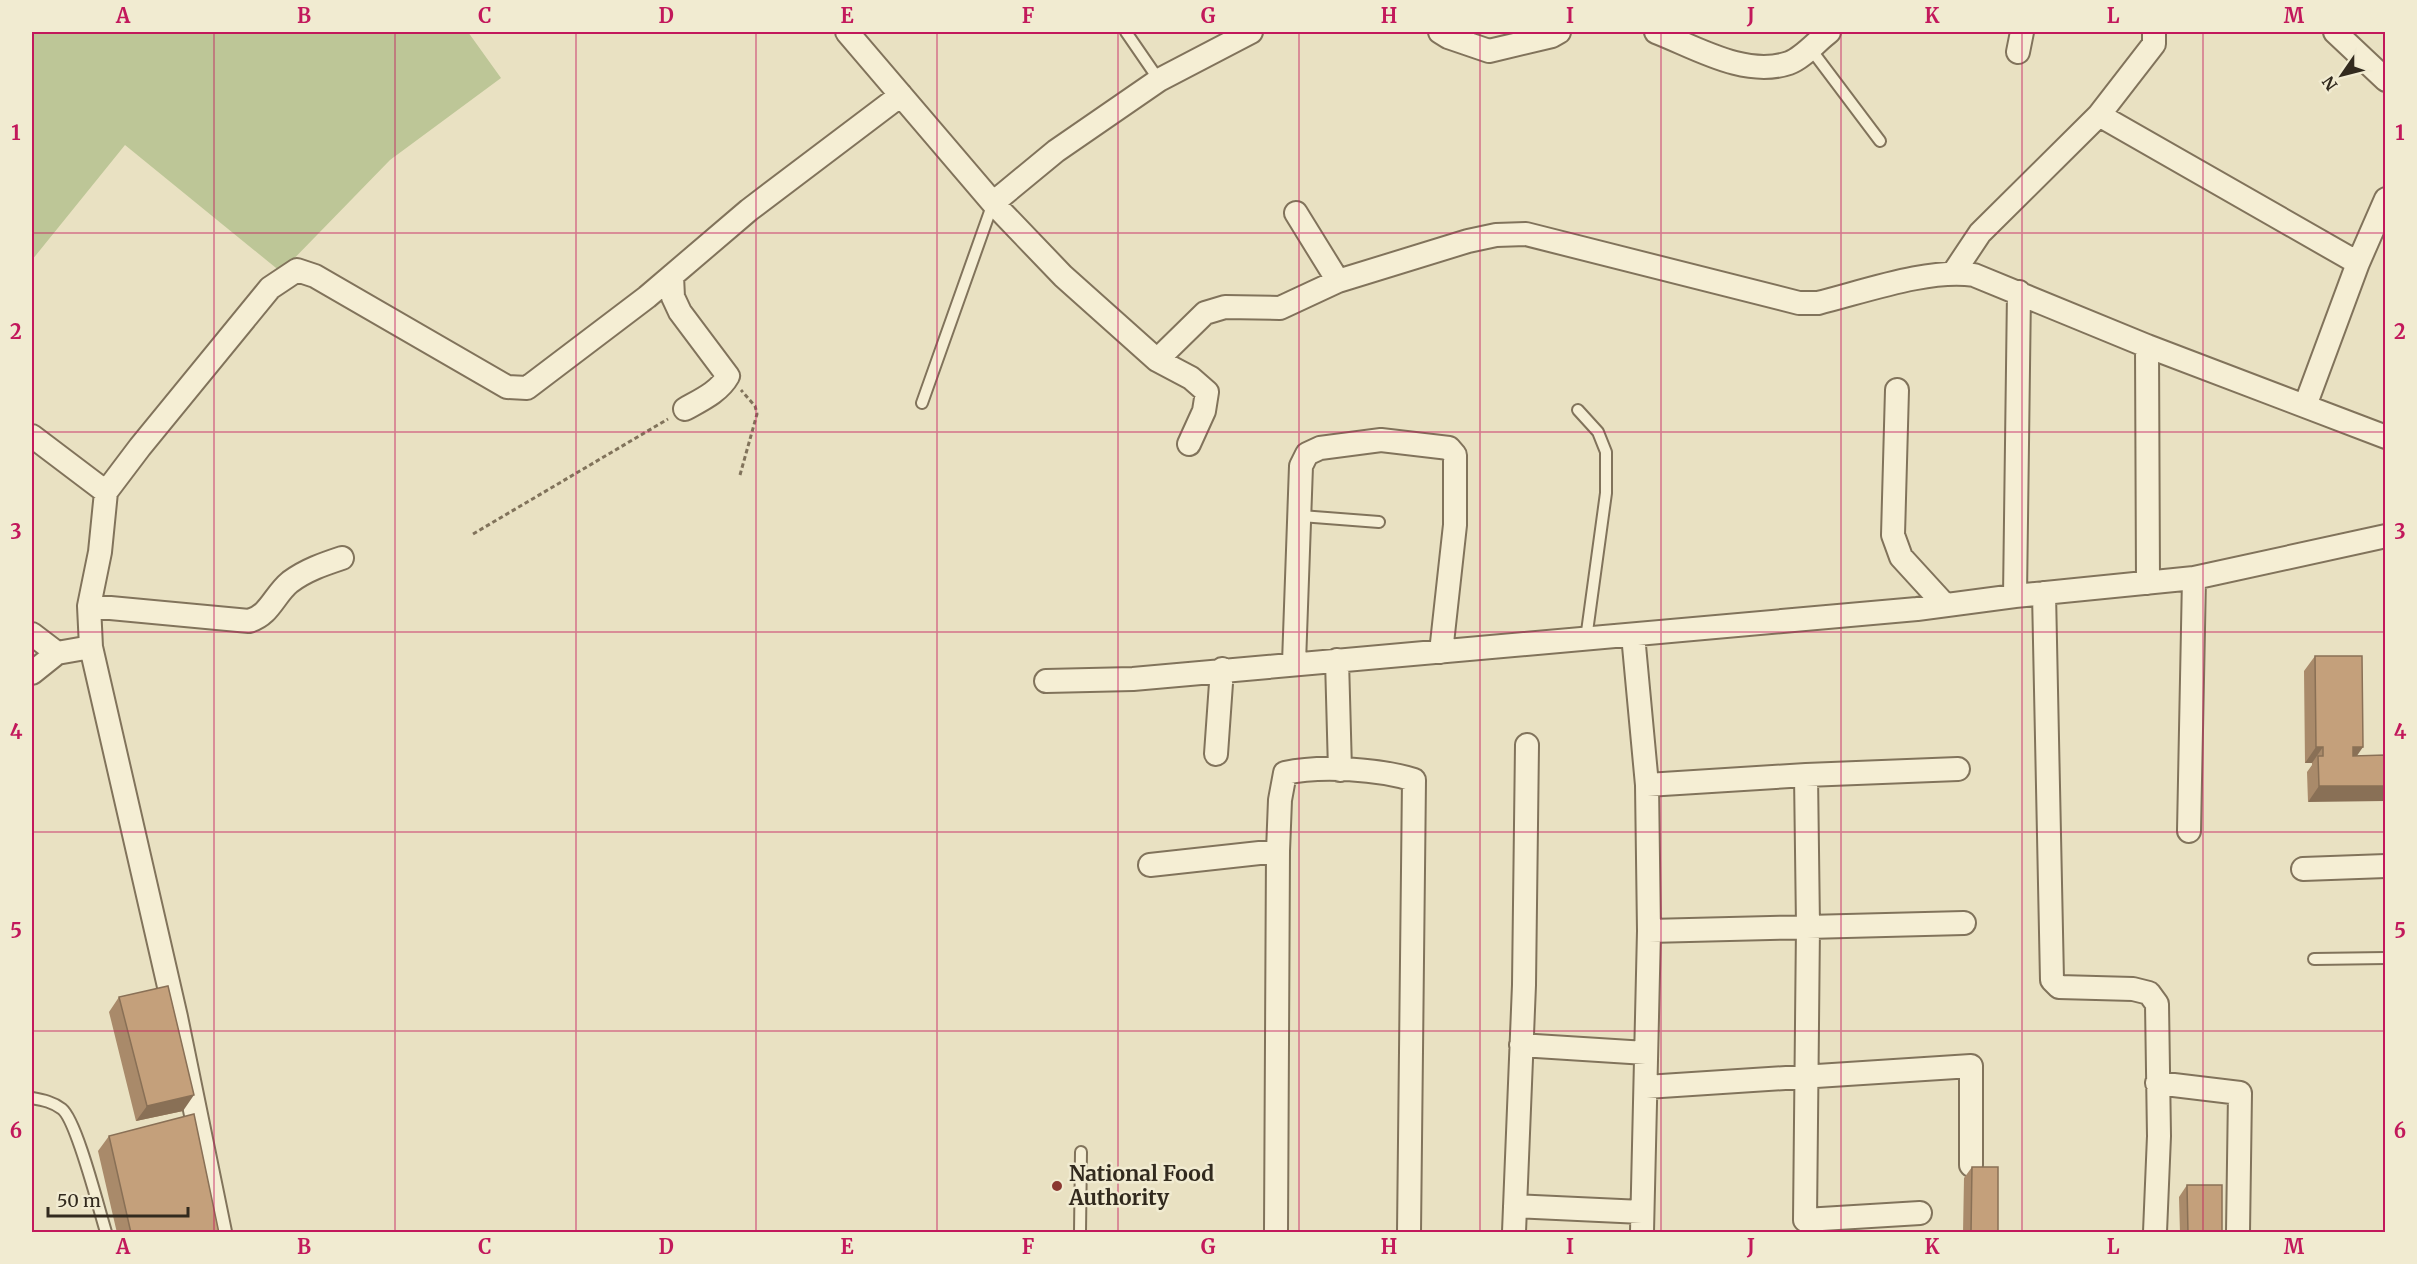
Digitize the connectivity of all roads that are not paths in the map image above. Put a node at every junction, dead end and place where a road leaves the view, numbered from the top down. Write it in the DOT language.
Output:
graph roads {
  1 [pos="1126,32"];
  2 [pos="1251,32"];
  3 [pos="1440,32"];
  4 [pos="1558,32"];
  5 [pos="1656,32"];
  6 [pos="1829,32"];
  7 [pos="2154,32"];
  8 [pos="2335,32"];
  9 [pos="849,33"];
  10 [pos="1803,40"];
  11 [pos="1159,80"];
  12 [pos="2385,80"];
  13 [pos="901,95"];
  14 [pos="2099,115"];
  15 [pos="1880,141"];
  16 [pos="2385,199"];
  17 [pos="993,203"];
  18 [pos="1296,213"];
  19 [pos="2358,262"];
  20 [pos="1954,272"];
  21 [pos="672,276"];
  22 [pos="1338,281"];
  23 [pos="2019,292"];
  24 [pos="2147,346"];
  25 [pos="1157,360"];
  26 [pos="1897,390"];
  27 [pos="922,403"];
  28 [pos="2305,406"];
  29 [pos="685,409"];
  30 [pos="1578,410"];
  31 [pos="32,436"];
  32 [pos="2385,437"];
  33 [pos="1189,444"];
  34 [pos="106,492"];
  35 [pos="1301,516"];
  36 [pos="1379,522"];
  37 [pos="2385,536"];
  38 [pos="342,558"];
  39 [pos="2194,578"];
  40 [pos="2148,583"];
  41 [pos="2044,593"];
  42 [pos="2015,596"];
  43 [pos="1944,604"];
  44 [pos="89,606"];
  45 [pos="32,634"];
  46 [pos="1633,635"];
  47 [pos="1586,639"];
  48 [pos="91,647"];
  49 [pos="1441,652"];
  50 [pos="57,653"];
  51 [pos="1337,660"];
  52 [pos="1294,663"];
  53 [pos="1222,669"];
  54 [pos="32,672"];
  55 [pos="1046,681"];
  56 [pos="1527,745"];
  57 [pos="1216,754"];
  58 [pos="1958,769"];
  59 [pos="1340,770"];
  60 [pos="1806,775"];
  61 [pos="1647,785"];
  62 [pos="2189,831"];
  63 [pos="1278,851"];
  64 [pos="1150,865"];
  65 [pos="2385,866"];
  66 [pos="2303,869"];
  67 [pos="1964,923"];
  68 [pos="1808,926"];
  69 [pos="1649,931"];
  70 [pos="2385,958"];
  71 [pos="2314,959"];
  72 [pos="1521,1045"];
  73 [pos="1646,1053"];
  74 [pos="1807,1076"];
  75 [pos="2157,1083"];
  76 [pos="1646,1087"];
  77 [pos="32,1098"];
  78 [pos="1081,1152"];
  79 [pos="1971,1165"];
  80 [pos="1515,1206"];
  81 [pos="1920,1213"];
  82 [pos="1642,1222"];
  83 [pos="106,1233"];
  84 [pos="219,1233"];
  85 [pos="1080,1233"];
  86 [pos="1276,1233"];
  87 [pos="1410,1233"];
  88 [pos="1514,1233"];
  89 [pos="2155,1233"];
  90 [pos="2238,1233"];
  1 -- 11 [label="lane"];
  2 -- 11 [label="street"];
  3 -- 4 [label="street"];
  5 -- 10 [label="street"];
  6 -- 10 [label="street"];
  7 -- 14 [label="street"];
  8 -- 12 [label="street"];
  9 -- 13 [label="street"];
  10 -- 15 [label="lane"];
  11 -- 17 [label="street"];
  13 -- 17 [label="street"];
  13 -- 21 [label="street"];
  14 -- 19 [label="street"];
  14 -- 20 [label="street"];
  16 -- 19 [label="street"];
  17 -- 25 [label="street"];
  17 -- 27 [label="lane"];
  18 -- 22 [label="street"];
  19 -- 28 [label="street"];
  20 -- 22 [label="street"];
  20 -- 23 [label="street"];
  21 -- 29 [label="street"];
  21 -- 34 [label="street"];
  22 -- 25 [label="street"];
  23 -- 24 [label="street"];
  23 -- 42 [label="street"];
  24 -- 28 [label="street"];
  24 -- 40 [label="street"];
  25 -- 33 [label="street"];
  26 -- 43 [label="street"];
  28 -- 32 [label="street"];
  30 -- 47 [label="lane"];
  31 -- 34 [label="street"];
  34 -- 44 [label="street"];
  35 -- 36 [label="lane"];
  35 -- 49 [label="street"];
  35 -- 52 [label="street"];
  37 -- 39 [label="street"];
  38 -- 44 [label="street"];
  39 -- 40 [label="street"];
  39 -- 62 [label="street"];
  40 -- 41 [label="street"];
  41 -- 42 [label="street"];
  41 -- 75 [label="street"];
  42 -- 43 [label="street"];
  43 -- 46 [label="street"];
  44 -- 48 [label="street"];
  45 -- 50 [label="street"];
  46 -- 47 [label="street"];
  46 -- 61 [label="street"];
  47 -- 49 [label="street"];
  48 -- 50 [label="street"];
  48 -- 84 [label="street"];
  49 -- 51 [label="street"];
  50 -- 54 [label="street"];
  51 -- 52 [label="street"];
  51 -- 59 [label="street"];
  52 -- 53 [label="street"];
  53 -- 55 [label="street"];
  53 -- 57 [label="street"];
  56 -- 72 [label="street"];
  58 -- 60 [label="street"];
  59 -- 63 [label="street"];
  59 -- 87 [label="street"];
  60 -- 61 [label="street"];
  60 -- 68 [label="street"];
  61 -- 69 [label="street"];
  63 -- 64 [label="street"];
  63 -- 86 [label="street"];
  65 -- 66 [label="street"];
  67 -- 68 [label="street"];
  68 -- 69 [label="street"];
  68 -- 74 [label="street"];
  69 -- 73 [label="street"];
  70 -- 71 [label="lane"];
  72 -- 73 [label="street"];
  72 -- 80 [label="street"];
  73 -- 76 [label="street"];
  74 -- 76 [label="street"];
  74 -- 79 [label="street"];
  74 -- 81 [label="street"];
  75 -- 89 [label="street"];
  75 -- 90 [label="street"];
  76 -- 82 [label="street"];
  77 -- 83 [label="lane"];
  78 -- 85 [label="lane"];
  80 -- 82 [label="street"];
  80 -- 88 [label="street"];
}
